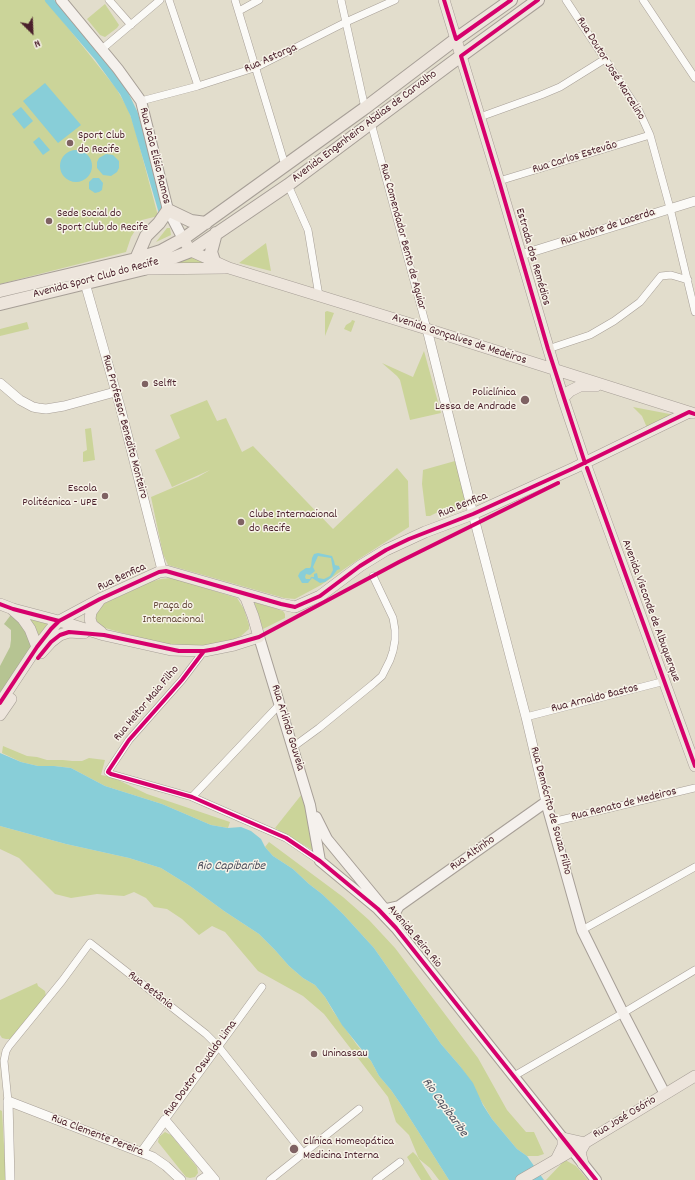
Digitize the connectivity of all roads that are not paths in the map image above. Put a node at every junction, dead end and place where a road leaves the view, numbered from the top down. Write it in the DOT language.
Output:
graph roads {
  1 [pos="61,0"];
  2 [pos="109,0"];
  3 [pos="160,0"];
  4 [pos="169,0"];
  5 [pos="236,0"];
  6 [pos="259,0"];
  7 [pos="341,0"];
  8 [pos="394,0"];
  9 [pos="444,0"];
  10 [pos="511,0"];
  11 [pos="538,0"];
  12 [pos="566,0"];
  13 [pos="644,0"];
  14 [pos="239,11"];
  15 [pos="346,22"];
  16 [pos="131,25"];
  17 [pos="456,39"];
  18 [pos="102,49"];
  19 [pos="461,56"];
  20 [pos="605,59"];
  21 [pos="257,67"];
  22 [pos="695,78"];
  23 [pos="198,86"];
  24 [pos="141,101"];
  25 [pos="366,108"];
  26 [pos="480,117"];
  27 [pos="371,123"];
  28 [pos="650,135"];
  29 [pos="286,165"];
  30 [pos="500,181"];
  31 [pos="288,185"];
  32 [pos="695,201"];
  33 [pos="670,208"];
  34 [pos="168,210"];
  35 [pos="206,223"];
  36 [pos="216,233"];
  37 [pos="183,239"];
  38 [pos="190,251"];
  39 [pos="521,255"];
  40 [pos="136,259"];
  41 [pos="214,261"];
  42 [pos="229,268"];
  43 [pos="144,269"];
  44 [pos="688,280"];
  45 [pos="85,283"];
  46 [pos="0,291"];
  47 [pos="319,296"];
  48 [pos="0,304"];
  49 [pos="695,312"];
  50 [pos="428,329"];
  51 [pos="548,349"];
  52 [pos="554,370"];
  53 [pos="0,383"];
  54 [pos="607,387"];
  55 [pos="115,392"];
  56 [pos="563,398"];
  57 [pos="692,413"];
  58 [pos="585,463"];
  59 [pos="473,514"];
  60 [pos="162,570"];
  61 [pos="373,576"];
  62 [pos="242,592"];
  63 [pos="100,599"];
  64 [pos="0,604"];
  65 [pos="13,609"];
  66 [pos="59,621"];
  67 [pos="104,635"];
  68 [pos="258,637"];
  69 [pos="245,641"];
  70 [pos="37,647"];
  71 [pos="204,651"];
  72 [pos="263,651"];
  73 [pos="665,681"];
  74 [pos="0,703"];
  75 [pos="280,704"];
  76 [pos="0,715"];
  77 [pos="526,717"];
  78 [pos="293,747"];
  79 [pos="695,766"];
  80 [pos="108,772"];
  81 [pos="695,788"];
  82 [pos="192,797"];
  83 [pos="546,802"];
  84 [pos="310,805"];
  85 [pos="552,822"];
  86 [pos="320,861"];
  87 [pos="695,866"];
  88 [pos="399,906"];
  89 [pos="396,928"];
  90 [pos="582,930"];
  91 [pos="695,970"];
  92 [pos="262,987"];
  93 [pos="623,1014"];
  94 [pos="218,1046"];
  95 [pos="514,1076"];
  96 [pos="695,1076"];
  97 [pos="665,1094"];
  98 [pos="4,1104"];
  99 [pos="359,1109"];
  100 [pos="165,1120"];
  101 [pos="563,1138"];
  102 [pos="585,1143"];
  103 [pos="573,1150"];
  104 [pos="142,1152"];
  105 [pos="303,1153"];
  106 [pos="400,1162"];
  107 [pos="553,1162"];
  108 [pos="583,1164"];
  109 [pos="213,1177"];
  110 [pos="10,1180"];
  111 [pos="181,1180"];
  112 [pos="201,1180"];
  113 [pos="270,1180"];
  114 [pos="376,1180"];
  115 [pos="521,1180"];
  116 [pos="596,1180"];
  1 -- 18 [label="main road, Rua João Elísio Ramos"];
  2 -- 16 [label="street"];
  3 -- 16 [label="street"];
  4 -- 23 [label="street"];
  5 -- 14 [label="street"];
  6 -- 14 [label="street"];
  7 -- 15 [label="street"];
  8 -- 15 [label="street, Rua Astorga"];
  9 -- 17 [label="main road, Estrada dos Remédios"];
  10 -- 17 [label="highway, Avenida Engenheiro Abdias de Carvalho"];
  11 -- 19 [label="highway, Avenida Engenheiro Abdias de Carvalho"];
  12 -- 20 [label="street, Rua Doutor José Marcelino"];
  13 -- 22 [label="street"];
  14 -- 21 [label="street"];
  15 -- 21 [label="street, Rua Astorga"];
  15 -- 25 [label="street"];
  16 -- 18 [label="street"];
  17 -- 19 [label="main road, Estrada dos Remédios"];
  17 -- 25 [label="highway, Avenida Engenheiro Abdias de Carvalho"];
  18 -- 24 [label="main road, Rua João Elísio Ramos"];
  19 -- 26 [label="main road, Estrada dos Remédios"];
  19 -- 27 [label="highway, Avenida Engenheiro Abdias de Carvalho"];
  20 -- 26 [label="street"];
  20 -- 28 [label="street, Rua Doutor José Marcelino"];
  21 -- 23 [label="street, Rua Astorga"];
  21 -- 29 [label="street"];
  23 -- 24 [label="street, Rua Astorga"];
  24 -- 34 [label="main road, Rua João Elísio Ramos"];
  25 -- 29 [label="highway, Avenida Engenheiro Abdias de Carvalho"];
  26 -- 30 [label="main road, Estrada dos Remédios"];
  27 -- 31 [label="highway, Avenida Engenheiro Abdias de Carvalho"];
  27 -- 50 [label="street, Rua Comendador Bento de Aguiar"];
  28 -- 30 [label="street, Rua Carlos Estevão"];
  28 -- 33 [label="street, Rua Doutor José Marcelino"];
  29 -- 35 [label="highway, Avenida Engenheiro Abdias de Carvalho"];
  30 -- 39 [label="main road, Estrada dos Remédios"];
  31 -- 36 [label="highway, Avenida Engenheiro Abdias de Carvalho"];
  31 -- 47 [label="street"];
  32 -- 33 [label="street, Rua Nobre de Lacerda"];
  33 -- 39 [label="street, Rua Nobre de Lacerda"];
  33 -- 44 [label="street, Rua Doutor José Marcelino"];
  34 -- 35 [label="highway"];
  34 -- 37 [label="main road, Rua João Elísio Ramos"];
  34 -- 40 [label="highway"];
  35 -- 37 [label="highway, Avenida Engenheiro Abdias de Carvalho"];
  36 -- 38 [label="highway, Avenida Engenheiro Abdias de Carvalho"];
  36 -- 41 [label="highway"];
  37 -- 38 [label="main road"];
  37 -- 40 [label="highway, Avenida Sport Club do Recife"];
  38 -- 41 [label="main road, Avenida Gonçalves de Medeiros"];
  38 -- 43 [label="highway, Avenida Sport Club do Recife"];
  39 -- 51 [label="main road, Estrada dos Remédios"];
  40 -- 46 [label="highway, Avenida Sport Club do Recife"];
  41 -- 42 [label="main road, Avenida Gonçalves de Medeiros"];
  42 -- 43 [label="main road, Avenida Gonçalves de Medeiros"];
  42 -- 47 [label="main road, Avenida Gonçalves de Medeiros"];
  43 -- 45 [label="highway, Avenida Sport Club do Recife"];
  44 -- 49 [label="street, Rua Doutor José Marcelino"];
  44 -- 51 [label="street"];
  45 -- 48 [label="highway, Avenida Sport Club do Recife"];
  45 -- 55 [label="street, Rua Professor Benedito Monteiro"];
  47 -- 50 [label="main road, Avenida Gonçalves de Medeiros"];
  50 -- 52 [label="main road, Avenida Gonçalves de Medeiros"];
  50 -- 59 [label="street, Rua Comendador Bento de Aguiar"];
  51 -- 52 [label="main road, Estrada dos Remédios"];
  52 -- 54 [label="main road, Avenida Gonçalves de Medeiros"];
  52 -- 56 [label="main road, Estrada dos Remédios"];
  53 -- 55 [label="street"];
  54 -- 56 [label="main road"];
  54 -- 57 [label="main road, Avenida Gonçalves de Medeiros"];
  55 -- 60 [label="street, Rua Professor Benedito Monteiro"];
  56 -- 58 [label="main road, Estrada dos Remédios"];
  57 -- 58 [label="main road, Rua Benfica"];
  58 -- 59 [label="main road, Rua Benfica"];
  58 -- 73 [label="main road, Avenida Visconde de Albuquerque"];
  59 -- 62 [label="main road, Rua Benfica"];
  59 -- 77 [label="street, Rua Demócrito de Souza Filho"];
  60 -- 62 [label="main road, Rua Benfica"];
  60 -- 63 [label="main road, Rua Benfica"];
  61 -- 78 [label="street"];
  62 -- 68 [label="main road"];
  63 -- 66 [label="main road, Rua Benfica"];
  63 -- 67 [label="main road"];
  64 -- 65 [label="main road"];
  65 -- 66 [label="main road"];
  65 -- 70 [label="main road"];
  66 -- 67 [label="main road"];
  66 -- 70 [label="main road, Rua Benfica"];
  67 -- 71 [label="main road"];
  67 -- 76 [label="main road"];
  68 -- 69 [label="main road"];
  68 -- 72 [label="main road, Rua Arlindo Gouveia"];
  69 -- 71 [label="main road"];
  69 -- 72 [label="main road"];
  70 -- 74 [label="main road, Rua Benfica"];
  71 -- 80 [label="street, Rua Heitor Maia Filho"];
  72 -- 75 [label="main road, Rua Arlindo Gouveia"];
  73 -- 77 [label="street, Rua Arnaldo Bastos"];
  73 -- 79 [label="main road, Avenida Visconde de Albuquerque"];
  75 -- 78 [label="main road, Rua Arlindo Gouveia"];
  75 -- 82 [label="street"];
  77 -- 83 [label="street, Rua Demócrito de Souza Filho"];
  78 -- 84 [label="main road, Rua Arlindo Gouveia"];
  80 -- 82 [label="street, Avenida Beira Rio"];
  81 -- 85 [label="street, Rua Renato de Medeiros"];
  82 -- 86 [label="street, Avenida Beira Rio"];
  83 -- 85 [label="main road, Rua Demócrito de Souza Filho"];
  83 -- 88 [label="main road, Rua Altinho"];
  84 -- 86 [label="main road, Rua Arlindo Gouveia"];
  84 -- 88 [label="main road, Rua Arlindo Gouveia"];
  85 -- 90 [label="main road, Rua Demócrito de Souza Filho"];
  86 -- 89 [label="main road, Avenida Beira Rio"];
  87 -- 90 [label="street"];
  88 -- 89 [label="main road"];
  89 -- 95 [label="main road, Avenida Beira Rio"];
  90 -- 93 [label="main road, Rua Demócrito de Souza Filho"];
  91 -- 93 [label="street"];
  92 -- 94 [label="street, Rua Doutor Oswaldo Lima"];
  93 -- 95 [label="street"];
  93 -- 97 [label="main road, Rua Demócrito de Souza Filho"];
  94 -- 98 [label="street, Rua Betânia"];
  94 -- 100 [label="street, Rua Doutor Oswaldo Lima"];
  94 -- 105 [label="street, Rua Betânia"];
  95 -- 101 [label="main road, Avenida Beira Rio"];
  96 -- 97 [label="main road, Rua José Osório"];
  97 -- 102 [label="main road, Rua José Osório"];
  98 -- 104 [label="street, Rua Clemente Pereira"];
  98 -- 110 [label="street"];
  99 -- 105 [label="street"];
  100 -- 104 [label="street, Rua Doutor Oswaldo Lima"];
  100 -- 109 [label="street"];
  101 -- 102 [label="main road"];
  101 -- 103 [label="main road, Avenida Beira Rio"];
  101 -- 107 [label="main road"];
  102 -- 103 [label="main road, Rua José Osório"];
  102 -- 108 [label="main road"];
  103 -- 107 [label="main road, Rua José Osório"];
  103 -- 108 [label="main road, Avenida Beira Rio"];
  104 -- 111 [label="street, Rua Clemente Pereira"];
  105 -- 113 [label="street"];
  106 -- 114 [label="street"];
  107 -- 115 [label="main road, Rua José Osório"];
  108 -- 116 [label="main road, Avenida Beira Rio"];
  109 -- 112 [label="street"];
}
